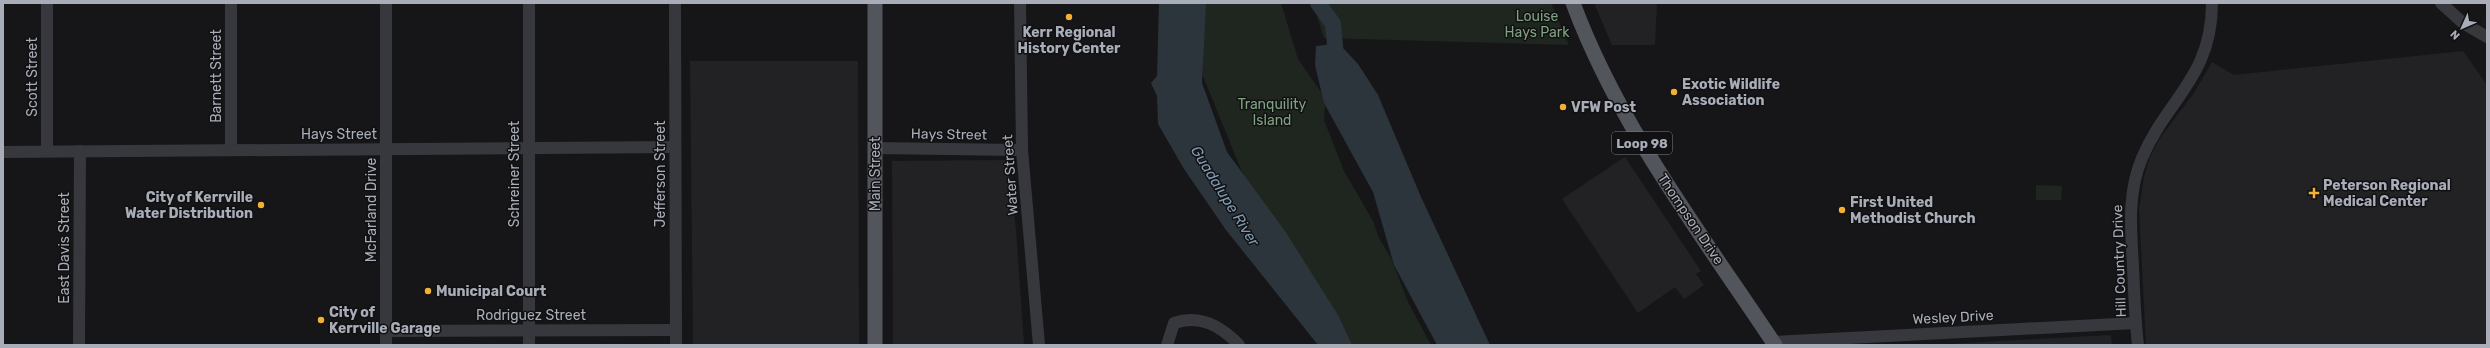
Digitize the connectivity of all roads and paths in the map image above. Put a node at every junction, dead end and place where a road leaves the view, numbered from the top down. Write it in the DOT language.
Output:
graph roads {
  1 [pos="48,3"];
  2 [pos="231,3"];
  3 [pos="386,3"];
  4 [pos="530,3"];
  5 [pos="675,3"];
  6 [pos="875,3"];
  7 [pos="1020,3"];
  8 [pos="1573,3"];
  9 [pos="2212,3"];
  10 [pos="2441,3"];
  11 [pos="2487,37"];
  12 [pos="675,147"];
  13 [pos="875,148"];
  14 [pos="230,149"];
  15 [pos="386,149"];
  16 [pos="529,149"];
  17 [pos="1022,150"];
  18 [pos="47,151"];
  19 [pos="80,151"];
  20 [pos="3,152"];
  21 [pos="2135,323"];
  22 [pos="529,330"];
  23 [pos="676,330"];
  24 [pos="386,331"];
  25 [pos="1774,344"];
  26 [pos="79,345"];
  27 [pos="386,345"];
  28 [pos="529,345"];
  29 [pos="676,345"];
  30 [pos="875,345"];
  31 [pos="1039,345"];
  32 [pos="1167,345"];
  33 [pos="1239,345"];
  34 [pos="2138,345"];
  1 -- 18 [label="street, Scott Street"];
  2 -- 14 [label="street, Barnett Street"];
  3 -- 15 [label="street, McFarland Drive"];
  4 -- 16 [label="street, Schreiner Street"];
  5 -- 12 [label="street, Jefferson Street"];
  6 -- 13 [label="main road, Main Street"];
  7 -- 17 [label="street, Water Street"];
  8 -- 25 [label="main road, Thompson Drive / Loop 98"];
  9 -- 21 [label="street, Hill Country Drive"];
  10 -- 11 [label="street"];
  12 -- 16 [label="street, Hays Street"];
  12 -- 23 [label="street, Jefferson Street"];
  13 -- 17 [label="street, Hays Street"];
  13 -- 30 [label="main road, Main Street"];
  14 -- 15 [label="street, Hays Street"];
  14 -- 19 [label="street, Hays Street"];
  15 -- 16 [label="street, Hays Street"];
  15 -- 24 [label="street, McFarland Drive"];
  16 -- 22 [label="street, Schreiner Street"];
  17 -- 31 [label="street, Water Street"];
  18 -- 19 [label="street, Hays Street"];
  18 -- 20 [label="street, Hays Street"];
  19 -- 26 [label="street, East Davis Street"];
  21 -- 25 [label="street, Wesley Drive"];
  21 -- 34 [label="street, Hill Country Drive"];
  22 -- 23 [label="street, Rodriguez Street"];
  22 -- 24 [label="street, Rodriguez Street"];
  22 -- 28 [label="street, Schreiner Street"];
  23 -- 29 [label="street, Jefferson Street"];
  24 -- 27 [label="street, McFarland Drive"];
  32 -- 33 [label="street"];
}
